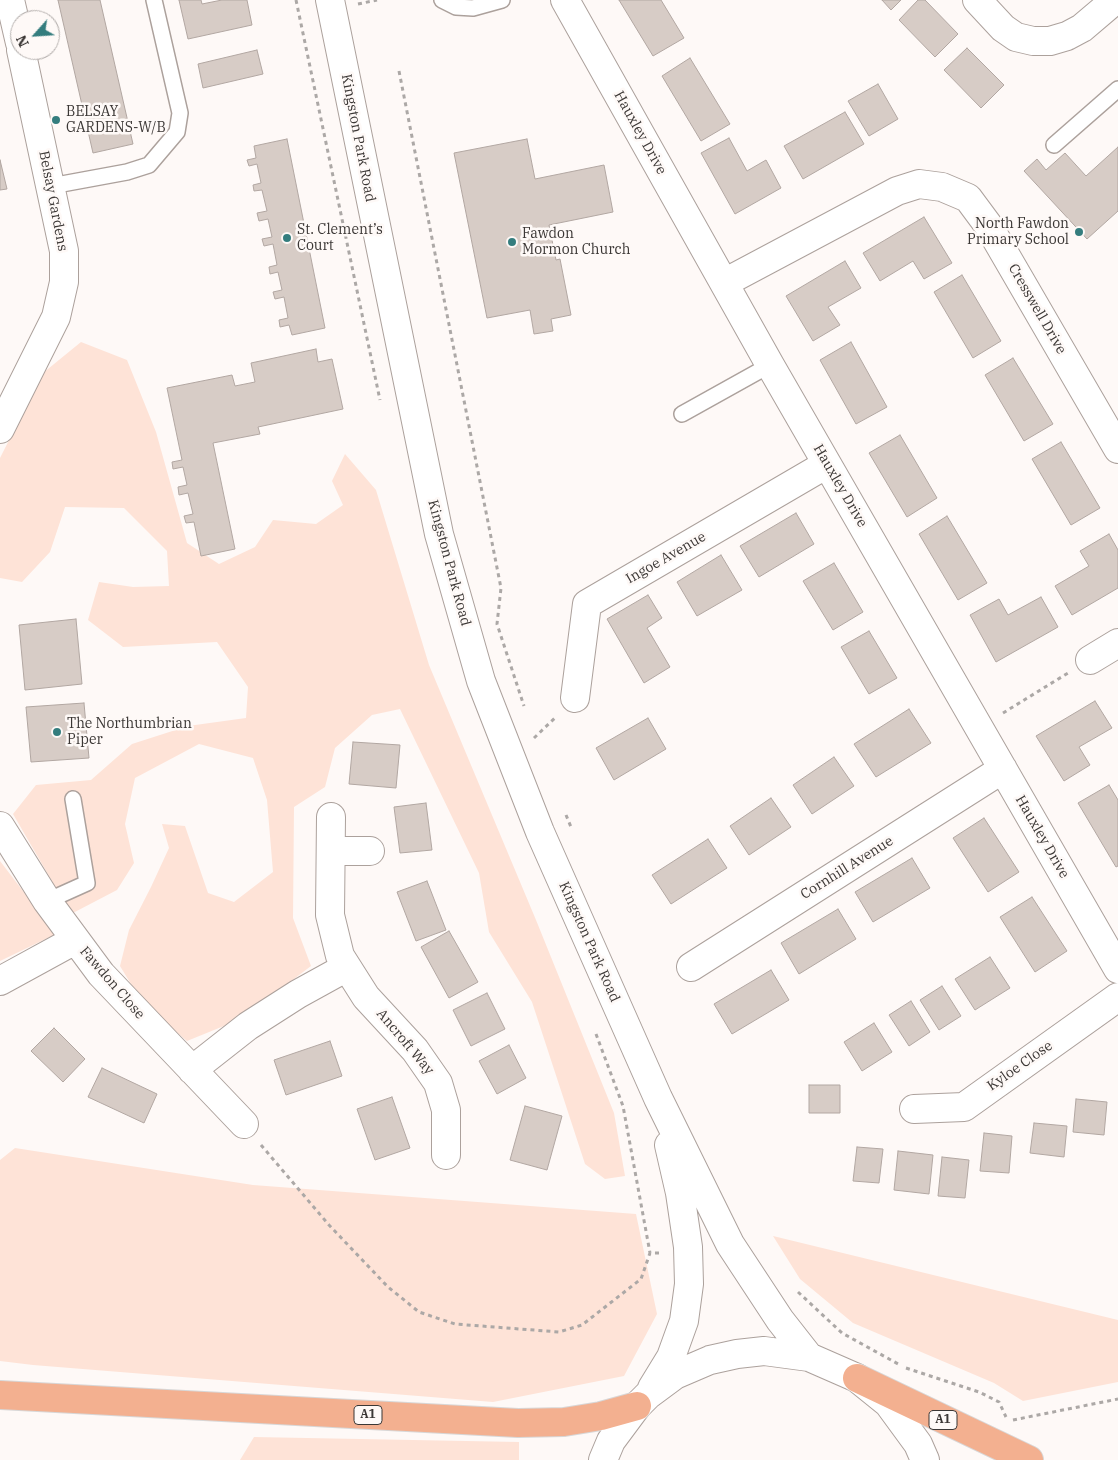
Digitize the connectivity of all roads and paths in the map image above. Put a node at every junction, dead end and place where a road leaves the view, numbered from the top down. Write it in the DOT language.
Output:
graph roads {
  1 [pos="154,0"];
  2 [pos="330,0"];
  3 [pos="442,0"];
  4 [pos="502,0"];
  5 [pos="565,0"];
  6 [pos="977,0"];
  7 [pos="1115,0"];
  8 [pos="24,60"];
  9 [pos="399,71"];
  10 [pos="1118,89"];
  11 [pos="1054,145"];
  12 [pos="51,186"];
  13 [pos="724,283"];
  14 [pos="770,364"];
  15 [pos="682,414"];
  16 [pos="0,429"];
  17 [pos="1118,449"];
  18 [pos="827,464"];
  19 [pos="1118,643"];
  20 [pos="1090,660"];
  21 [pos="575,698"];
  22 [pos="525,710"];
  23 [pos="978,727"];
  24 [pos="531,729"];
  25 [pos="534,739"];
  26 [pos="1003,769"];
  27 [pos="73,799"];
  28 [pos="331,817"];
  29 [pos="0,826"];
  30 [pos="331,851"];
  31 [pos="370,851"];
  32 [pos="47,901"];
  33 [pos="75,940"];
  34 [pos="347,967"];
  35 [pos="691,967"];
  36 [pos="1118,969"];
  37 [pos="0,981"];
  38 [pos="1118,997"];
  39 [pos="192,1070"];
  40 [pos="658,1098"];
  41 [pos="914,1109"];
  42 [pos="244,1124"];
  43 [pos="446,1155"];
  44 [pos="662,1252"];
  45 [pos="796,1290"];
  46 [pos="809,1357"];
  47 [pos="857,1378"];
  48 [pos="0,1394"];
  49 [pos="1118,1399"];
  50 [pos="642,1400"];
  51 [pos="603,1460"];
  52 [pos="925,1460"];
  53 [pos="1029,1460"];
  1 -- 12 [label="lane"];
  2 -- 40 [label="street, Kingston Park Road"];
  3 -- 4 [label="lane"];
  5 -- 13 [label="street, Hauxley Drive"];
  6 -- 7 [label="street"];
  8 -- 12 [label="street, Belsay Gardens"];
  9 -- 22 [label="path"];
  10 -- 11 [label="lane"];
  12 -- 16 [label="street, Belsay Gardens"];
  13 -- 14 [label="street, Hauxley Drive"];
  13 -- 17 [label="street, Cresswell Drive"];
  14 -- 15 [label="lane"];
  14 -- 18 [label="street, Hauxley Drive"];
  18 -- 21 [label="street, Ingoe Avenue"];
  18 -- 23 [label="street, Hauxley Drive"];
  19 -- 20 [label="street"];
  20 -- 23 [label="path"];
  23 -- 26 [label="street, Hauxley Drive"];
  24 -- 25 [label="path"];
  26 -- 35 [label="street, Cornhill Avenue"];
  26 -- 36 [label="street, Hauxley Drive"];
  27 -- 32 [label="lane"];
  28 -- 30 [label="street, Ancroft Way"];
  29 -- 32 [label="street, Fawdon Close"];
  30 -- 31 [label="street"];
  30 -- 34 [label="street, Ancroft Way"];
  32 -- 33 [label="street, Fawdon Close"];
  33 -- 37 [label="street"];
  33 -- 39 [label="street, Fawdon Close"];
  34 -- 39 [label="street"];
  34 -- 43 [label="street, Ancroft Way"];
  38 -- 41 [label="street, Kyloe Close"];
  39 -- 42 [label="street, Fawdon Close"];
  40 -- 46 [label="street, Kingston Park Road"];
  40 -- 50 [label="street, Kingston Park Road"];
  42 -- 44 [label="path"];
  45 -- 49 [label="path"];
  46 -- 47 [label="street"];
  46 -- 50 [label="street"];
  47 -- 52 [label="street"];
  47 -- 53 [label="highway, A1"];
  48 -- 50 [label="highway, A1"];
  50 -- 51 [label="street"];
}
